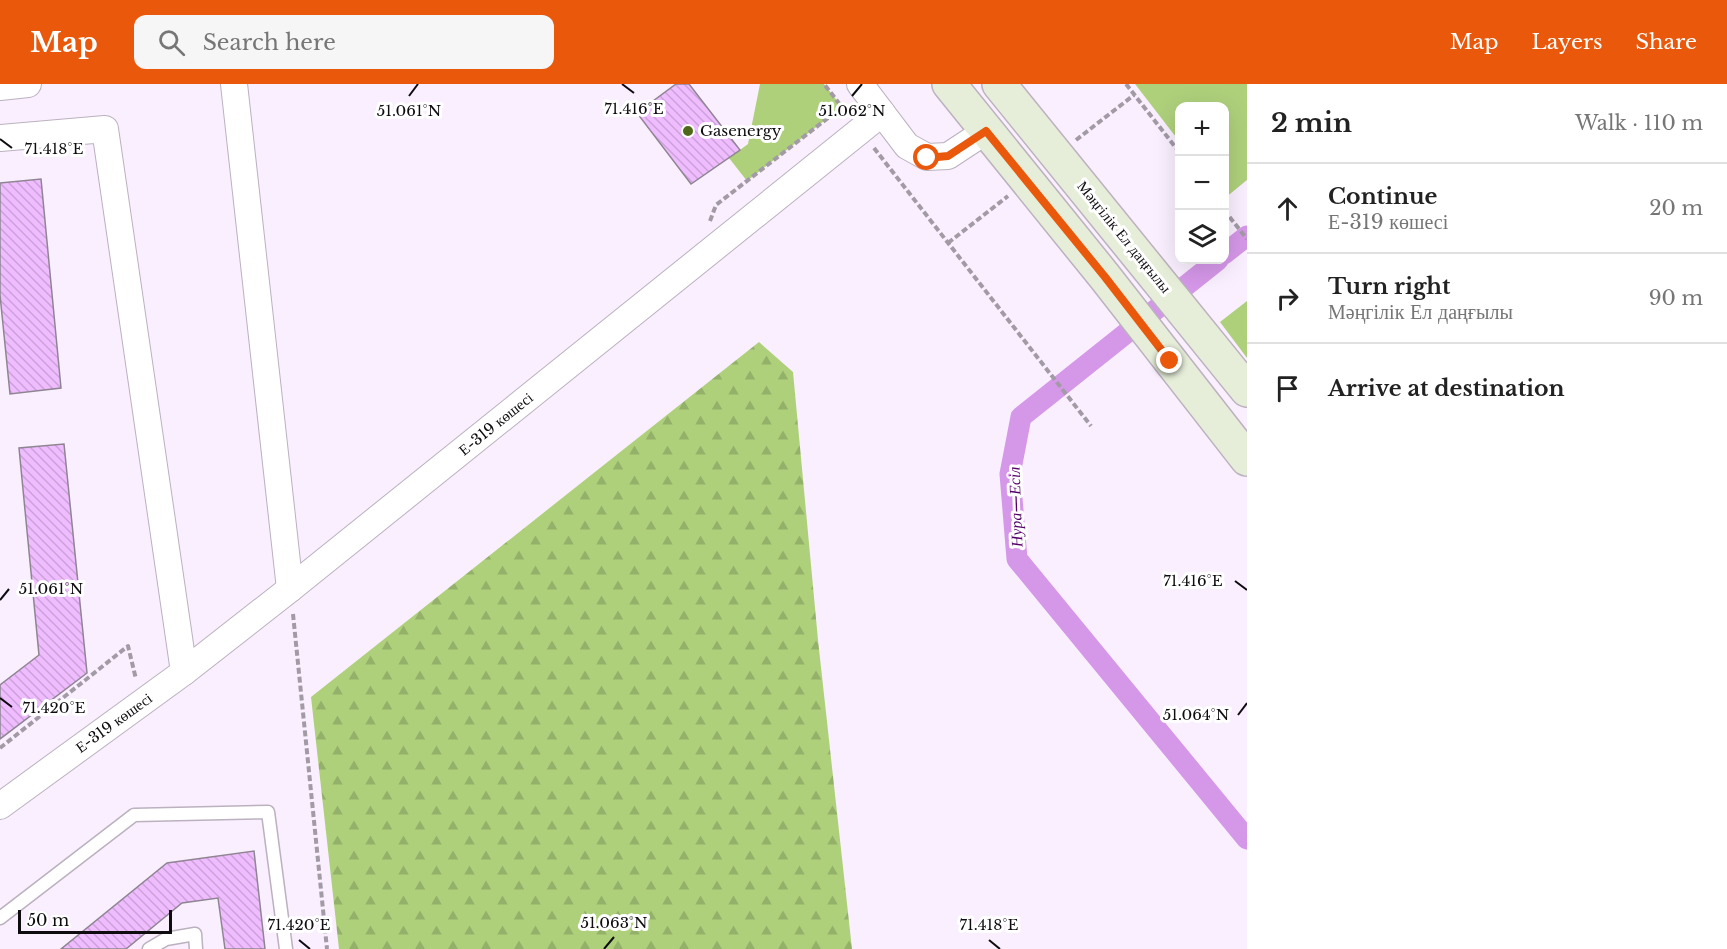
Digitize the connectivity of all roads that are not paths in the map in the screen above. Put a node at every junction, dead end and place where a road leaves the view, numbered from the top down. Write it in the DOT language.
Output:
graph roads {
  1 [pos="28,84"];
  2 [pos="234,84"];
  3 [pos="860,84"];
  4 [pos="949,84"];
  5 [pos="0,87"];
  6 [pos="1009,87"];
  7 [pos="882,113"];
  8 [pos="986,131"];
  9 [pos="0,138"];
  10 [pos="1247,390"];
  11 [pos="1247,459"];
  12 [pos="290,589"];
  13 [pos="184,672"];
  14 [pos="0,806"];
  15 [pos="0,918"];
  16 [pos="148,949"];
  17 [pos="196,949"];
  18 [pos="286,949"];
  1 -- 5 [label="street"];
  2 -- 12 [label="street"];
  3 -- 7 [label="street"];
  4 -- 8 [label="main road"];
  6 -- 10 [label="main road, Мәңгілік Ел даңғылы"];
  7 -- 8 [label="street"];
  7 -- 12 [label="street, Е-319 көшесі"];
  8 -- 11 [label="main road"];
  9 -- 13 [label="street"];
  12 -- 13 [label="street, Е-319 көшесі"];
  13 -- 14 [label="street, Е-319 көшесі"];
  15 -- 18 [label="lane"];
  16 -- 17 [label="lane"];
}
